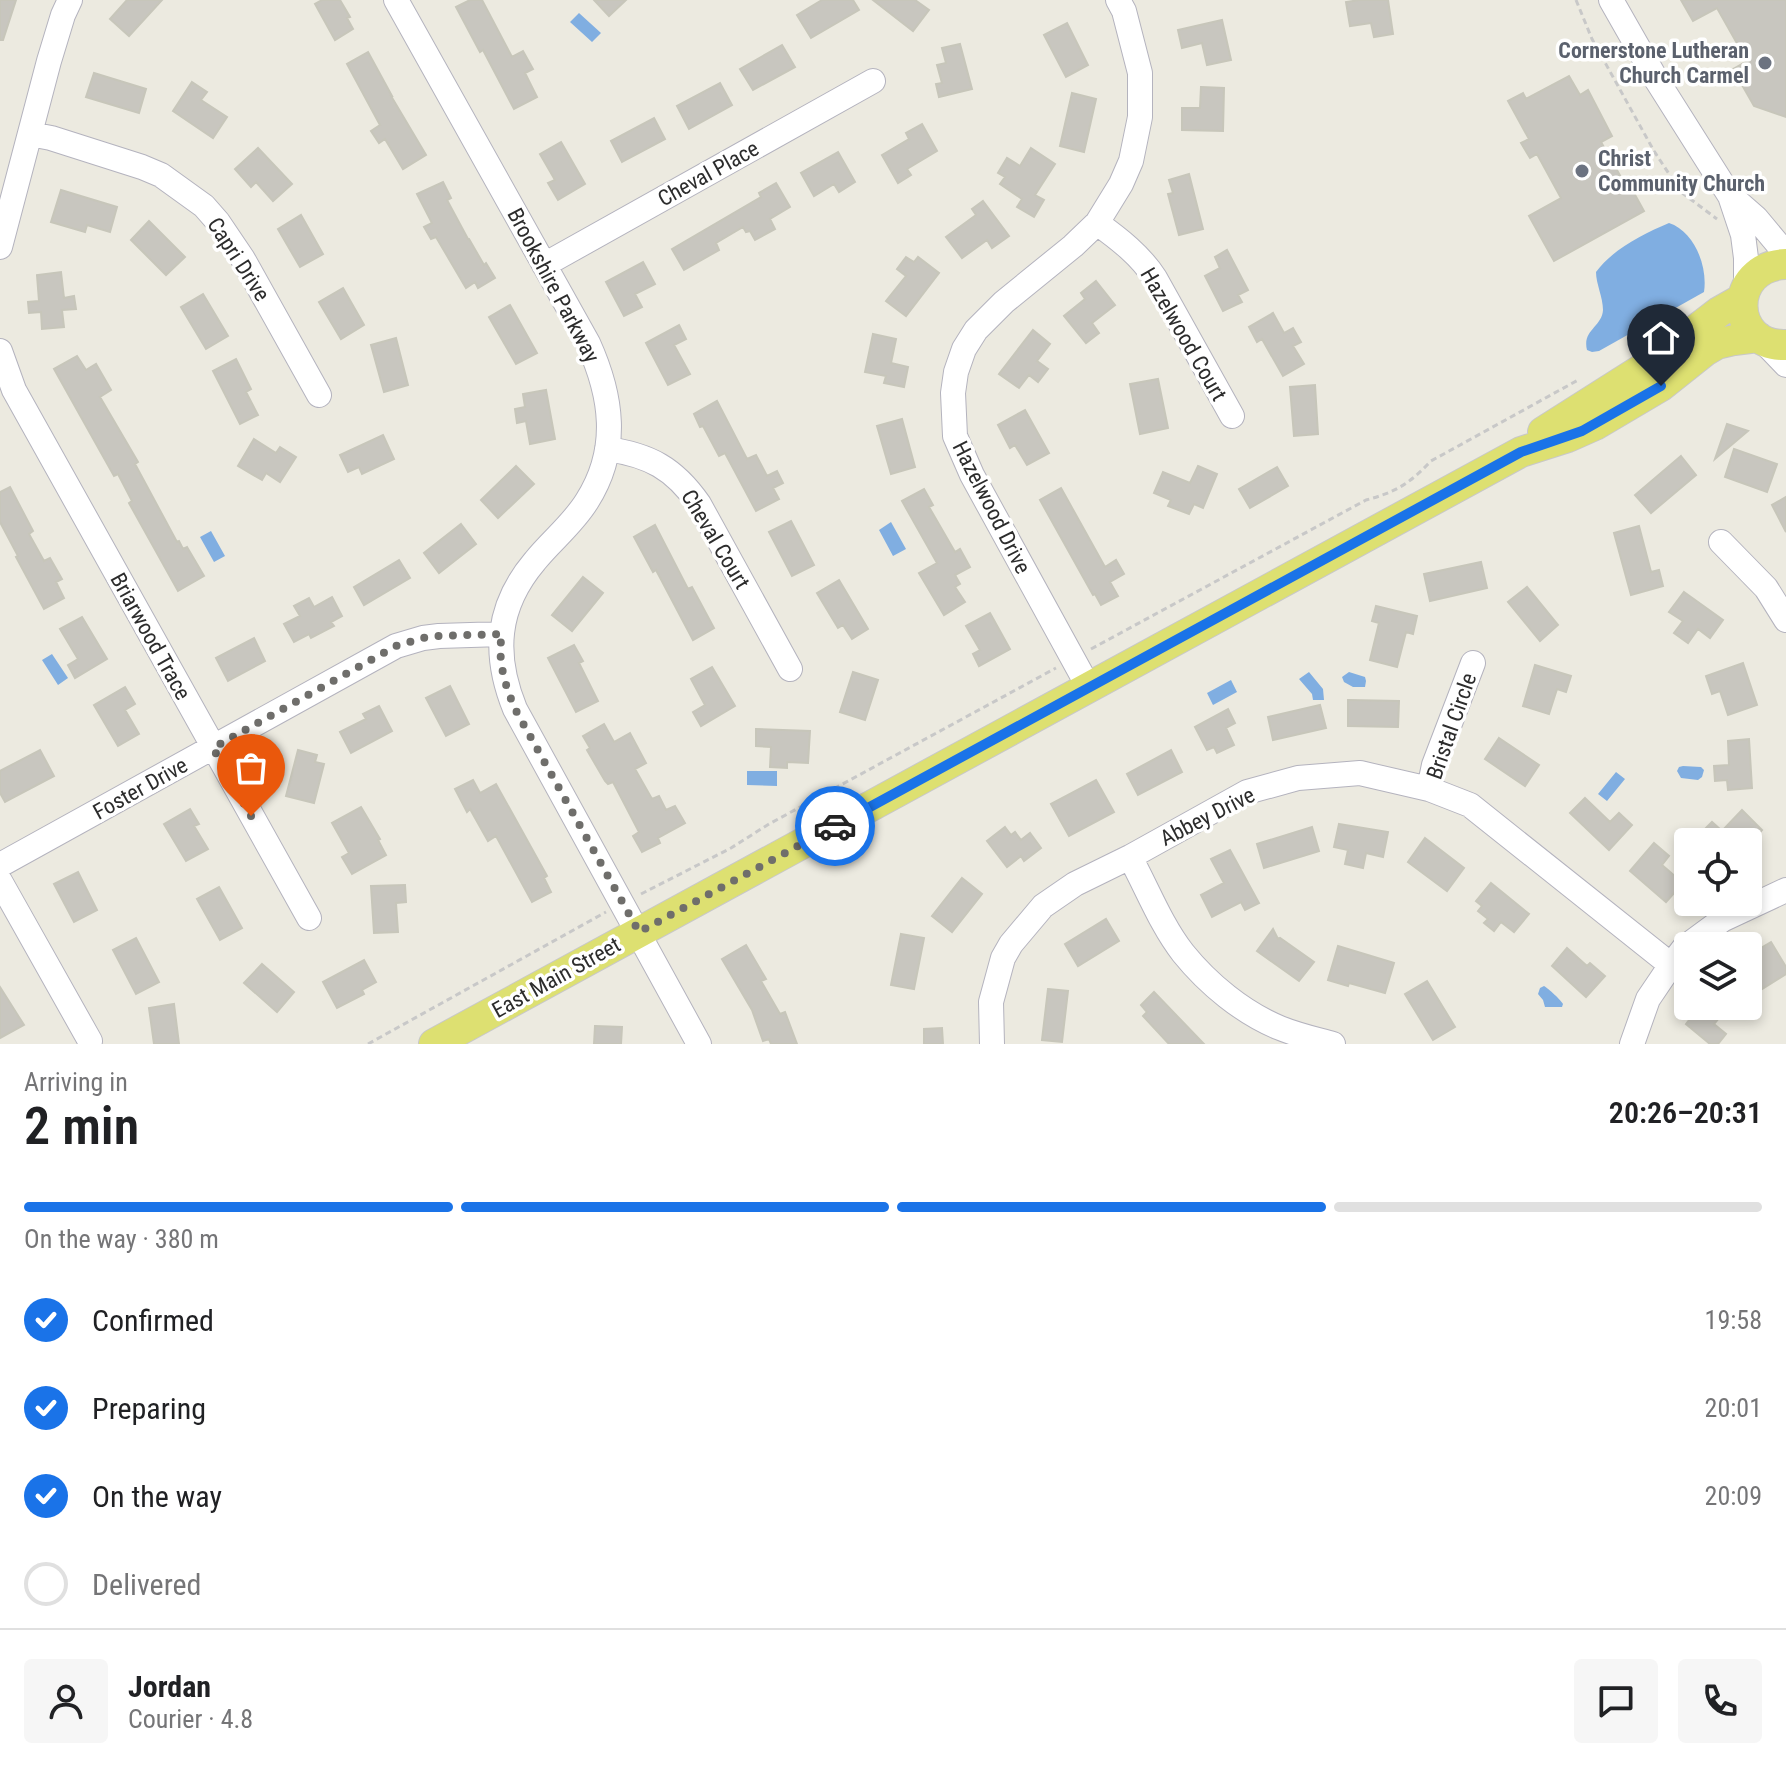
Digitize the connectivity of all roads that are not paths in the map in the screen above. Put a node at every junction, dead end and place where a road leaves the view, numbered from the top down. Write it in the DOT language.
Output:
graph roads {
  1 [pos="70,0"];
  2 [pos="396,0"];
  3 [pos="1118,0"];
  4 [pos="1611,0"];
  5 [pos="873,81"];
  6 [pos="30,134"];
  7 [pos="1730,196"];
  8 [pos="1097,223"];
  9 [pos="0,247"];
  10 [pos="1786,254"];
  11 [pos="1786,264"];
  12 [pos="544,265"];
  13 [pos="1744,293"];
  14 [pos="1769,341"];
  15 [pos="0,351"];
  16 [pos="1786,365"];
  17 [pos="319,395"];
  18 [pos="1232,416"];
  19 [pos="607,449"];
  20 [pos="1521,452"];
  21 [pos="1721,542"];
  22 [pos="1786,620"];
  23 [pos="502,634"];
  24 [pos="1473,663"];
  25 [pos="790,669"];
  26 [pos="1089,688"];
  27 [pos="213,748"];
  28 [pos="1429,789"];
  29 [pos="1130,857"];
  30 [pos="0,865"];
  31 [pos="0,881"];
  32 [pos="1786,890"];
  33 [pos="309,918"];
  34 [pos="639,932"];
  35 [pos="1671,965"];
  36 [pos="90,1041"];
  37 [pos="434,1044"];
  38 [pos="699,1044"];
  39 [pos="992,1044"];
  40 [pos="1333,1044"];
  41 [pos="1632,1044"];
  1 -- 6 [label="street"];
  2 -- 12 [label="street, Brookshire Parkway"];
  3 -- 8 [label="street, Hazelwood Drive"];
  4 -- 7 [label="street"];
  5 -- 12 [label="street, Cheval Place"];
  6 -- 9 [label="street"];
  6 -- 17 [label="street, Capri Drive"];
  7 -- 10 [label="street"];
  7 -- 13 [label="street"];
  8 -- 18 [label="street, Hazelwood Court"];
  8 -- 26 [label="street, Hazelwood Drive"];
  11 -- 13 [label="main road, East Main Street"];
  12 -- 19 [label="street, Brookshire Parkway"];
  13 -- 14 [label="main road"];
  13 -- 20 [label="main road, East Main Street"];
  14 -- 16 [label="street"];
  14 -- 20 [label="main road, East Main Street"];
  15 -- 27 [label="street, Briarwood Trace"];
  19 -- 23 [label="street, Brookshire Parkway"];
  19 -- 25 [label="street, Cheval Court"];
  20 -- 26 [label="main road, East Main Street"];
  21 -- 22 [label="street"];
  23 -- 27 [label="street, Foster Drive"];
  23 -- 34 [label="street, Brookshire Parkway"];
  24 -- 28 [label="street, Bristal Circle"];
  26 -- 34 [label="main road, East Main Street"];
  27 -- 30 [label="street, Foster Drive"];
  27 -- 33 [label="street, Briarwood Trace"];
  28 -- 29 [label="street, Abbey Drive"];
  28 -- 35 [label="street, Abbey Drive"];
  29 -- 39 [label="street, Abbey Drive"];
  29 -- 40 [label="street"];
  31 -- 36 [label="street"];
  32 -- 35 [label="street"];
  34 -- 37 [label="main road, East Main Street"];
  34 -- 38 [label="street, Brookshire Parkway"];
  35 -- 41 [label="street"];
}
